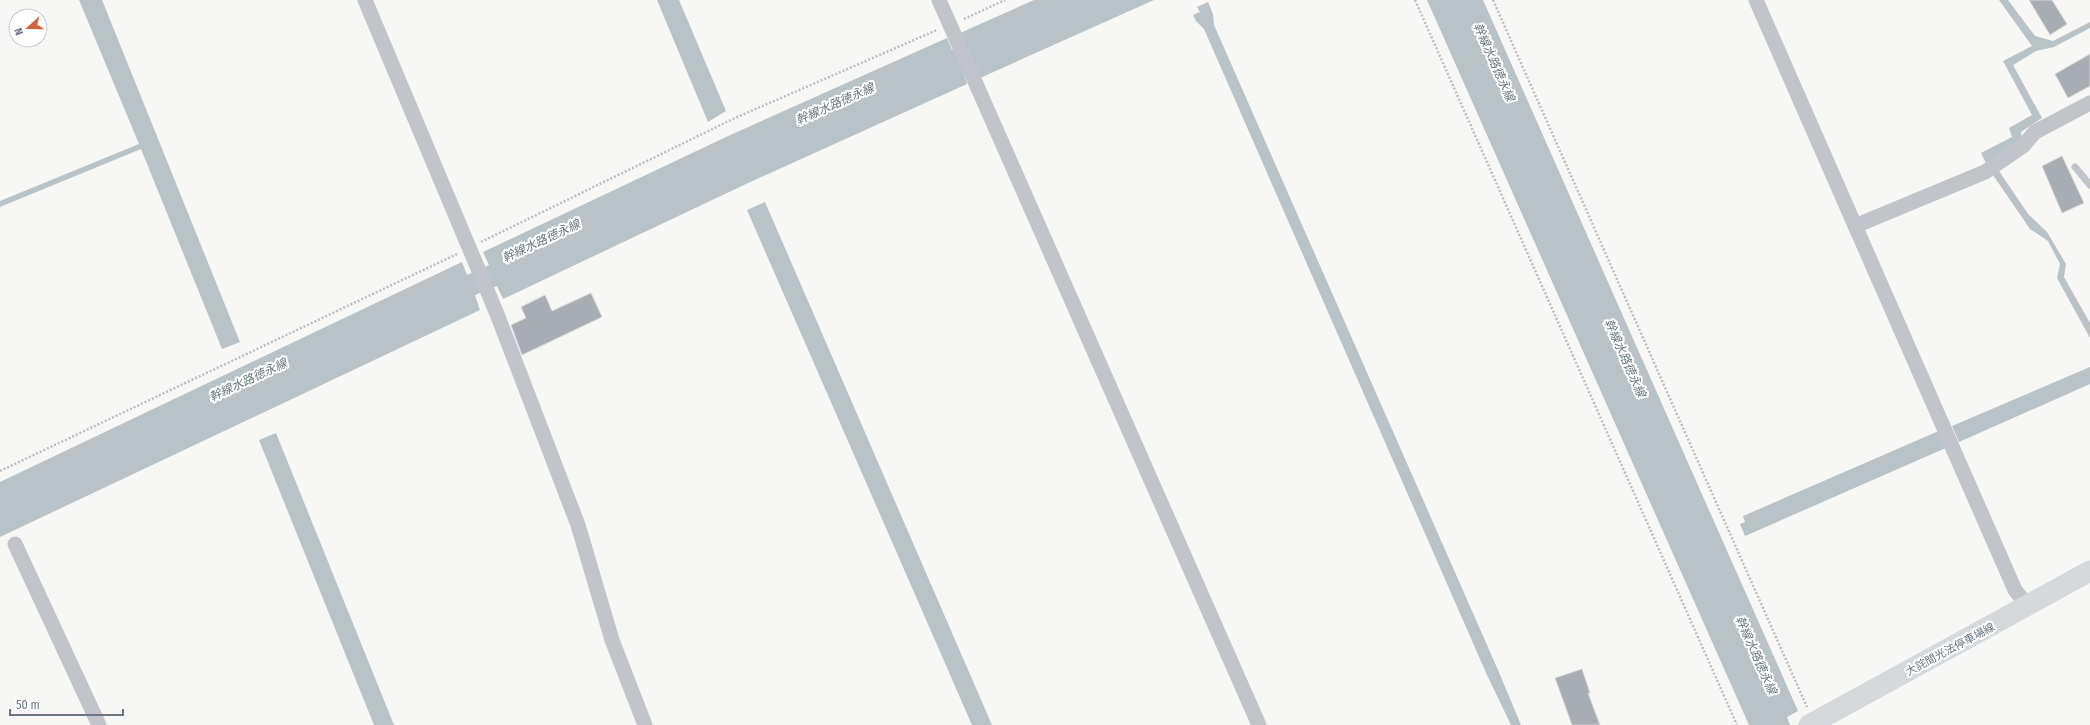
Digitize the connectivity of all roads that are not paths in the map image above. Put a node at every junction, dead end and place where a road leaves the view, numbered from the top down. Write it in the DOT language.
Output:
graph roads {
  1 [pos="365,0"];
  2 [pos="939,0"];
  3 [pos="1756,0"];
  4 [pos="2090,103"];
  5 [pos="2075,167"];
  6 [pos="2090,185"];
  7 [pos="1855,226"];
  8 [pos="15,544"];
  9 [pos="2090,571"];
  10 [pos="2027,605"];
  11 [pos="1812,724"];
  12 [pos="100,725"];
  13 [pos="645,725"];
  14 [pos="1259,725"];
  1 -- 13 [label="street"];
  2 -- 14 [label="street"];
  3 -- 7 [label="street"];
  4 -- 7 [label="street"];
  5 -- 6 [label="lane"];
  7 -- 10 [label="street"];
  8 -- 12 [label="street"];
  9 -- 10 [label="main road, 大詫間光法停車場線"];
  10 -- 11 [label="main road, 大詫間光法停車場線"];
}
